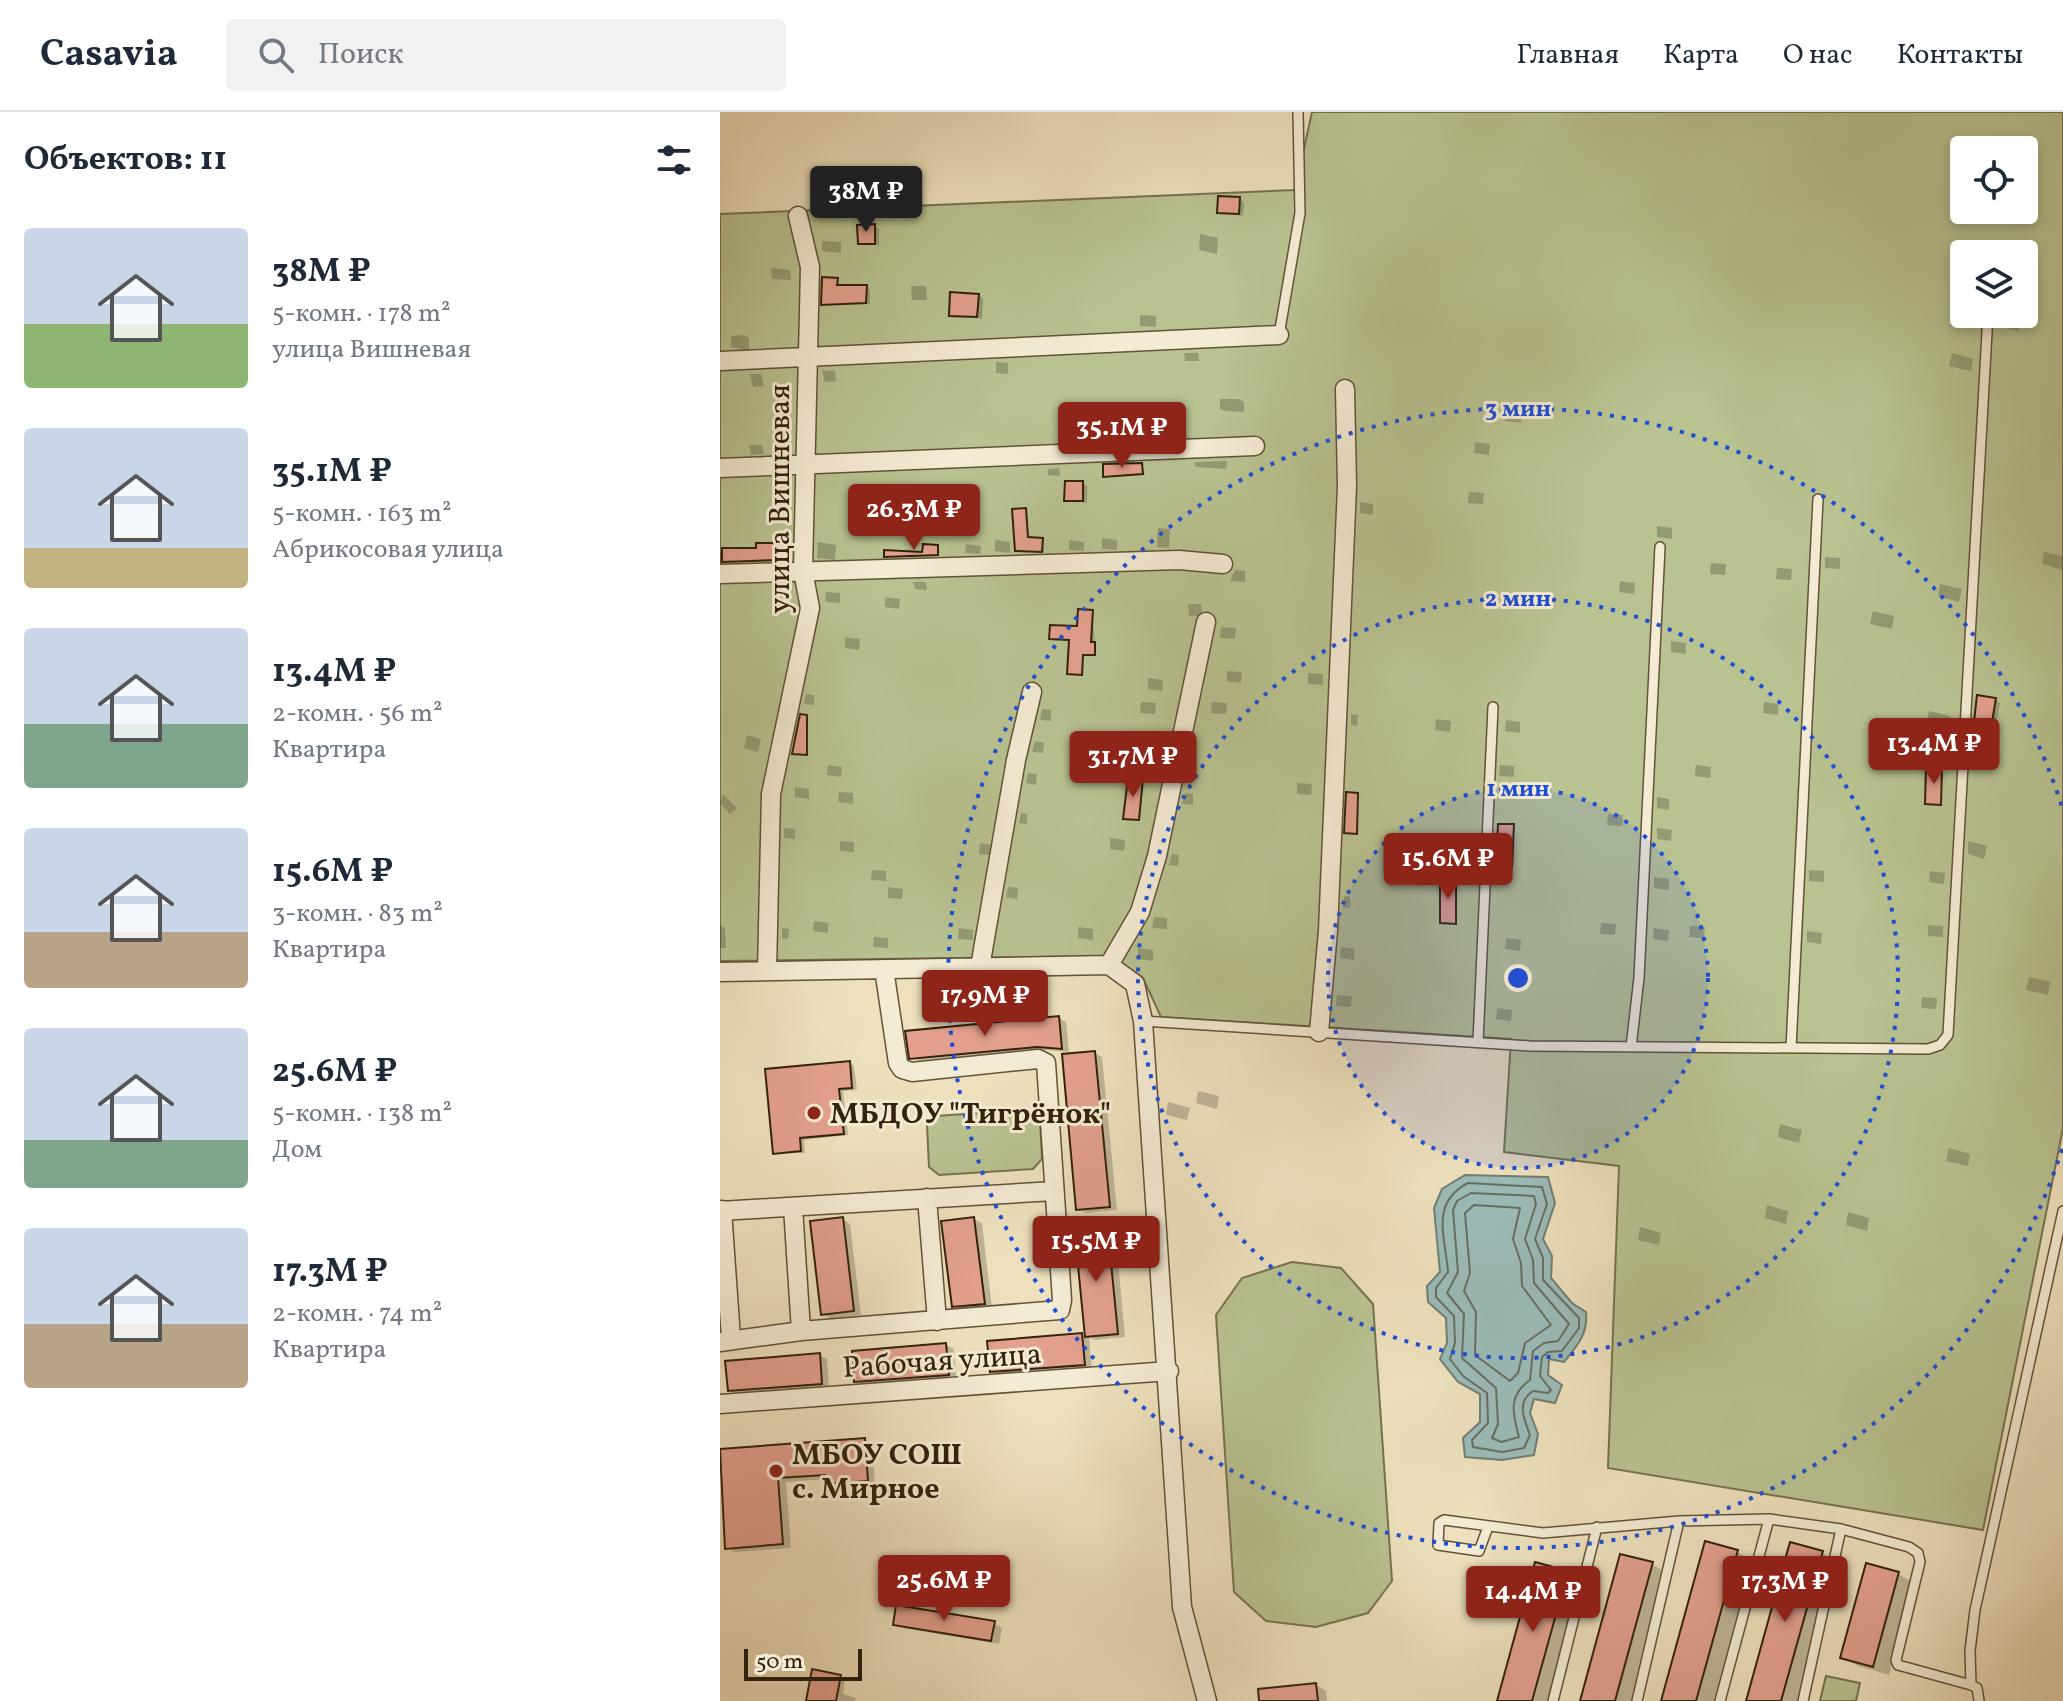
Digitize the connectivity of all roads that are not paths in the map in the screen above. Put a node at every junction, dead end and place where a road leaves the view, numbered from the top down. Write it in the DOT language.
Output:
graph roads {
  1 [pos="1298,112"];
  2 [pos="798,216"];
  3 [pos="1987,328"];
  4 [pos="1279,335"];
  5 [pos="808,358"];
  6 [pos="720,361"];
  7 [pos="1345,389"];
  8 [pos="1255,446"];
  9 [pos="805,465"];
  10 [pos="720,468"];
  11 [pos="1818,499"];
  12 [pos="1660,547"];
  13 [pos="1223,564"];
  14 [pos="803,571"];
  15 [pos="720,574"];
  16 [pos="1206,622"];
  17 [pos="1032,692"];
  18 [pos="1493,707"];
  19 [pos="1109,965"];
  20 [pos="980,967"];
  21 [pos="884,969"];
  22 [pos="767,971"];
  23 [pos="720,972"];
  24 [pos="1143,1021"];
  25 [pos="1319,1032"];
  26 [pos="1478,1042"];
  27 [pos="1631,1047"];
  28 [pos="1791,1048"];
  29 [pos="1054,1191"];
  30 [pos="927,1198"];
  31 [pos="793,1207"];
  32 [pos="721,1210"];
  33 [pos="2063,1211"];
  34 [pos="937,1321"];
  35 [pos="801,1331"];
  36 [pos="726,1340"];
  37 [pos="1169,1371"];
  38 [pos="720,1404"];
  39 [pos="1769,1519"];
  40 [pos="1679,1521"];
  41 [pos="1488,1527"];
  42 [pos="1597,1527"];
  43 [pos="1841,1529"];
  44 [pos="1971,1685"];
  45 [pos="1207,1701"];
  46 [pos="1553,1701"];
  47 [pos="1637,1701"];
  48 [pos="1720,1701"];
  49 [pos="1803,1701"];
  50 [pos="1979,1701"];
  1 -- 4 [label="lane"];
  2 -- 5 [label="street, улица Вишневая"];
  3 -- 28 [label="lane"];
  4 -- 5 [label="street"];
  5 -- 6 [label="street"];
  5 -- 9 [label="street, улица Вишневая"];
  7 -- 25 [label="street"];
  8 -- 9 [label="street"];
  9 -- 10 [label="street"];
  9 -- 14 [label="street, улица Вишневая"];
  11 -- 28 [label="lane"];
  12 -- 27 [label="lane"];
  13 -- 14 [label="street"];
  14 -- 15 [label="street"];
  14 -- 22 [label="street, улица Вишневая"];
  16 -- 19 [label="street"];
  17 -- 20 [label="street"];
  18 -- 26 [label="lane"];
  19 -- 20 [label="street"];
  19 -- 24 [label="street"];
  20 -- 21 [label="street"];
  21 -- 22 [label="street"];
  21 -- 29 [label="street, Рабочая улица"];
  22 -- 23 [label="street"];
  24 -- 25 [label="lane"];
  24 -- 37 [label="street"];
  25 -- 26 [label="lane"];
  26 -- 27 [label="lane"];
  27 -- 28 [label="lane"];
  29 -- 30 [label="street, Рабочая улица"];
  29 -- 34 [label="street, Рабочая улица"];
  30 -- 31 [label="street, Рабочая улица"];
  30 -- 34 [label="street, Рабочая улица"];
  31 -- 32 [label="street, Рабочая улица"];
  31 -- 35 [label="street, Рабочая улица"];
  32 -- 36 [label="street, Рабочая улица"];
  33 -- 44 [label="lane"];
  34 -- 35 [label="street, Рабочая улица"];
  35 -- 36 [label="street, Рабочая улица"];
  37 -- 38 [label="street, Рабочая улица"];
  37 -- 45 [label="street"];
  39 -- 40 [label="lane"];
  39 -- 43 [label="lane"];
  39 -- 48 [label="lane"];
  40 -- 42 [label="lane"];
  40 -- 47 [label="lane"];
  41 -- 41 [label="lane"];
  41 -- 42 [label="lane"];
  42 -- 46 [label="lane"];
  43 -- 44 [label="lane"];
  43 -- 49 [label="lane"];
  44 -- 50 [label="lane"];
}
